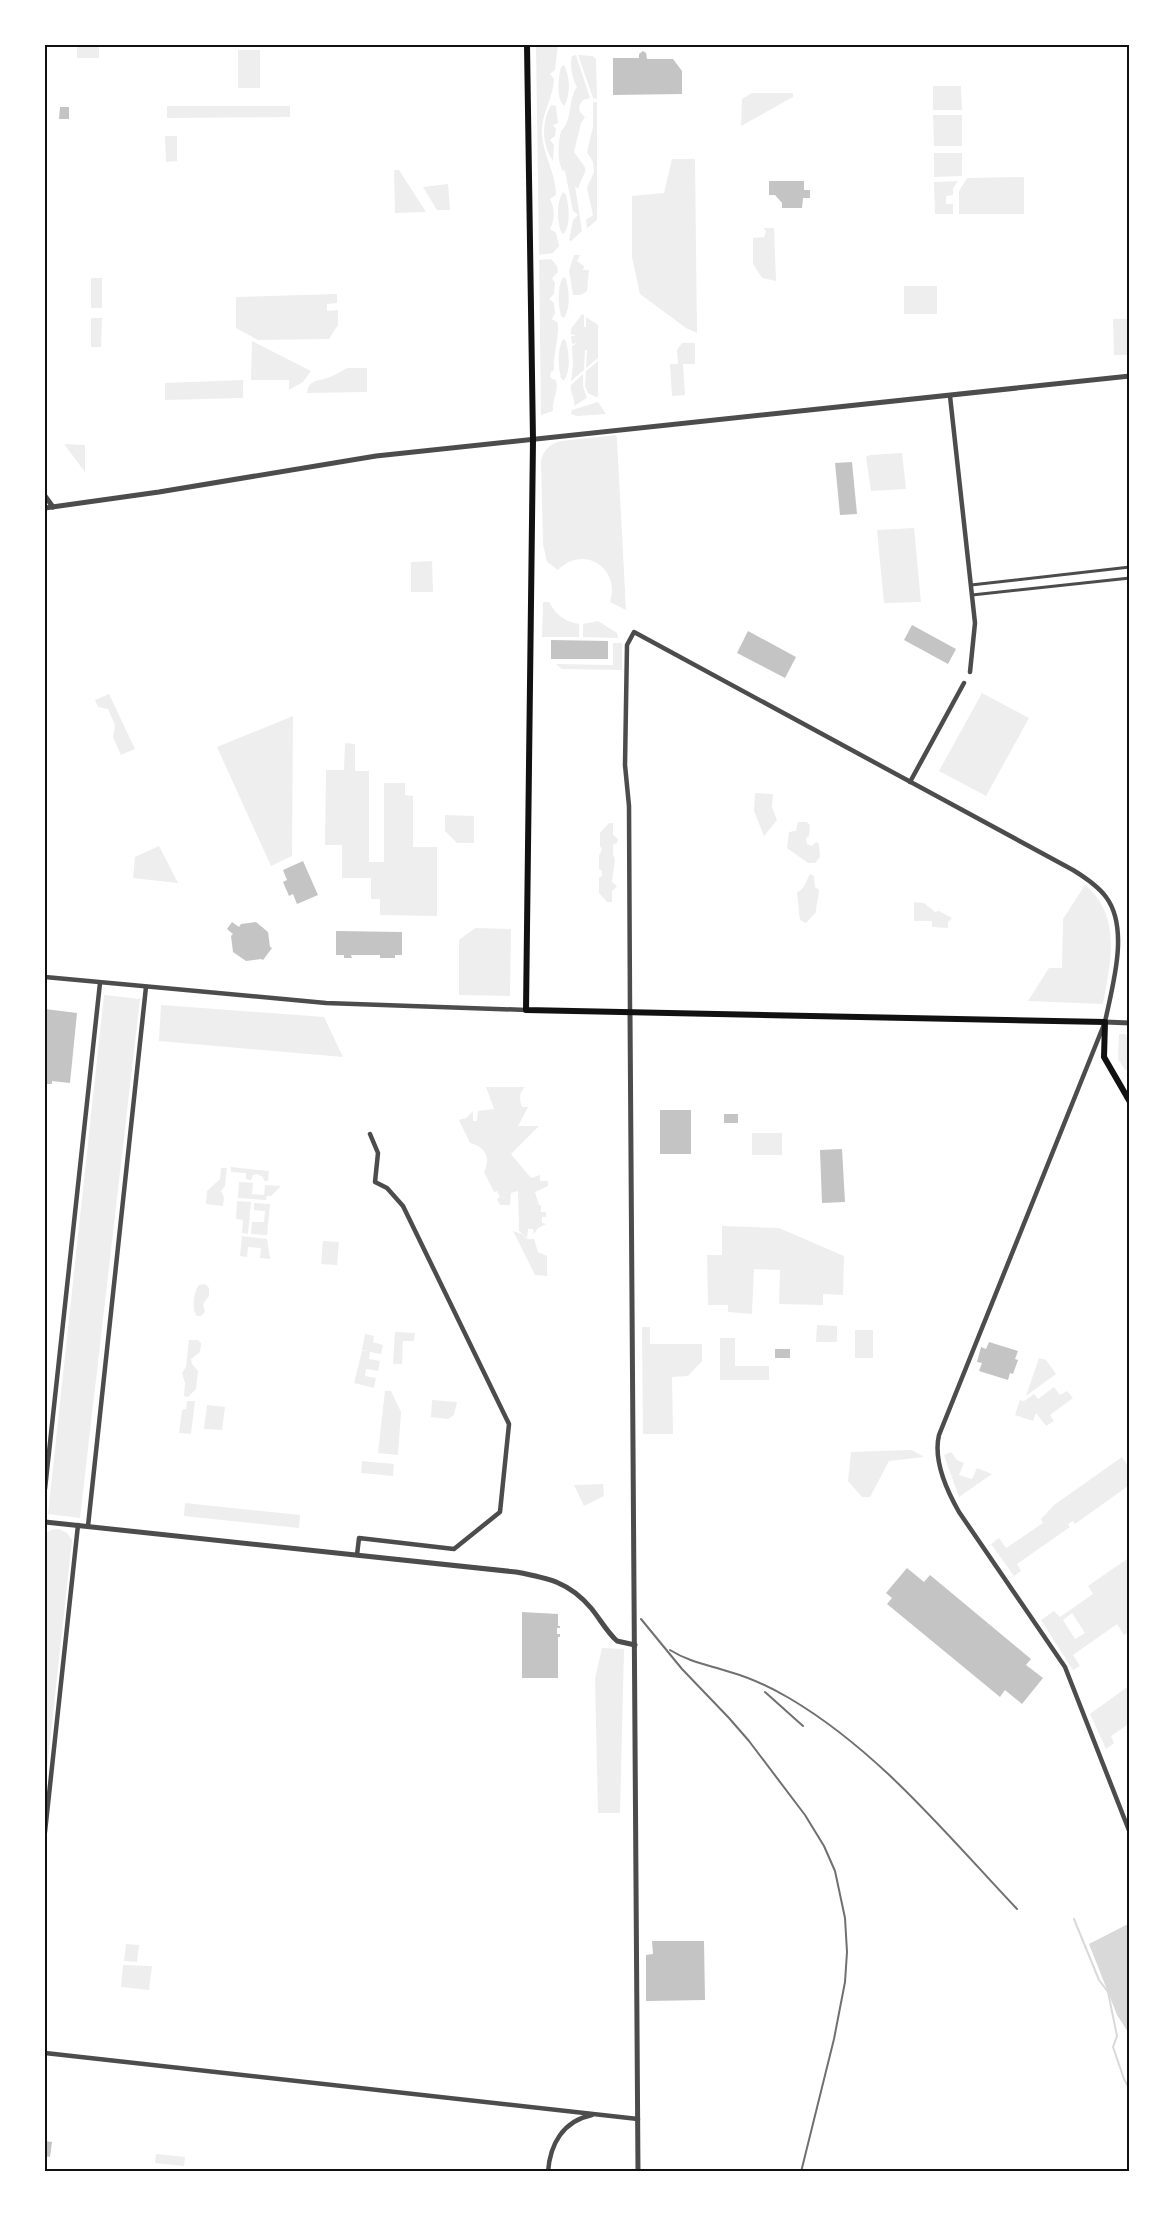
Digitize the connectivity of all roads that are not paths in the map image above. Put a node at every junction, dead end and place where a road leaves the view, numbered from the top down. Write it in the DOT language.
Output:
graph roads {
  1 [pos="527,45"];
  2 [pos="1130,376"];
  3 [pos="950,396"];
  4 [pos="533,440"];
  5 [pos="45,496"];
  6 [pos="53,507"];
  7 [pos="45,508"];
  8 [pos="1130,567"];
  9 [pos="1130,578"];
  10 [pos="971,585"];
  11 [pos="972,595"];
  12 [pos="970,672"];
  13 [pos="964,683"];
  14 [pos="910,782"];
  15 [pos="45,977"];
  16 [pos="100,982"];
  17 [pos="146,987"];
  18 [pos="526,1010"];
  19 [pos="630,1013"];
  20 [pos="1105,1022"];
  21 [pos="1130,1023"];
  22 [pos="1091,1056"];
  23 [pos="1104,1057"];
  24 [pos="1130,1102"];
  25 [pos="370,1134"];
  26 [pos="45,1490"];
  27 [pos="45,1522"];
  28 [pos="78,1525"];
  29 [pos="88,1526"];
  30 [pos="357,1555"];
  31 [pos="635,1645"];
  32 [pos="45,1832"];
  33 [pos="1130,1833"];
  34 [pos="45,2053"];
  35 [pos="597,2114"];
  36 [pos="638,2119"];
  37 [pos="548,2172"];
  38 [pos="638,2172"];
  1 -- 4 [label="main road"];
  2 -- 3 [label="street"];
  3 -- 4 [label="street"];
  3 -- 10 [label="street"];
  4 -- 6 [label="street"];
  4 -- 18 [label="main road"];
  5 -- 6 [label="street"];
  6 -- 7 [label="street"];
  8 -- 10 [label="street"];
  9 -- 11 [label="street"];
  10 -- 11 [label="street"];
  11 -- 12 [label="street"];
  13 -- 14 [label="street"];
  14 -- 19 [label="street"];
  14 -- 20 [label="street"];
  15 -- 16 [label="street"];
  16 -- 17 [label="street"];
  16 -- 26 [label="street"];
  17 -- 18 [label="street"];
  17 -- 29 [label="street"];
  18 -- 19 [label="main road"];
  19 -- 20 [label="main road"];
  19 -- 31 [label="street"];
  20 -- 21 [label="street"];
  20 -- 22 [label="street"];
  20 -- 23 [label="main road"];
  22 -- 23 [label="street"];
  22 -- 33 [label="street"];
  23 -- 24 [label="main road"];
  25 -- 30 [label="street"];
  27 -- 28 [label="street"];
  28 -- 29 [label="street"];
  28 -- 32 [label="street"];
  29 -- 30 [label="street"];
  30 -- 31 [label="street"];
  31 -- 36 [label="street"];
  34 -- 35 [label="street"];
  35 -- 36 [label="street"];
  35 -- 37 [label="street"];
  36 -- 38 [label="street"];
}
